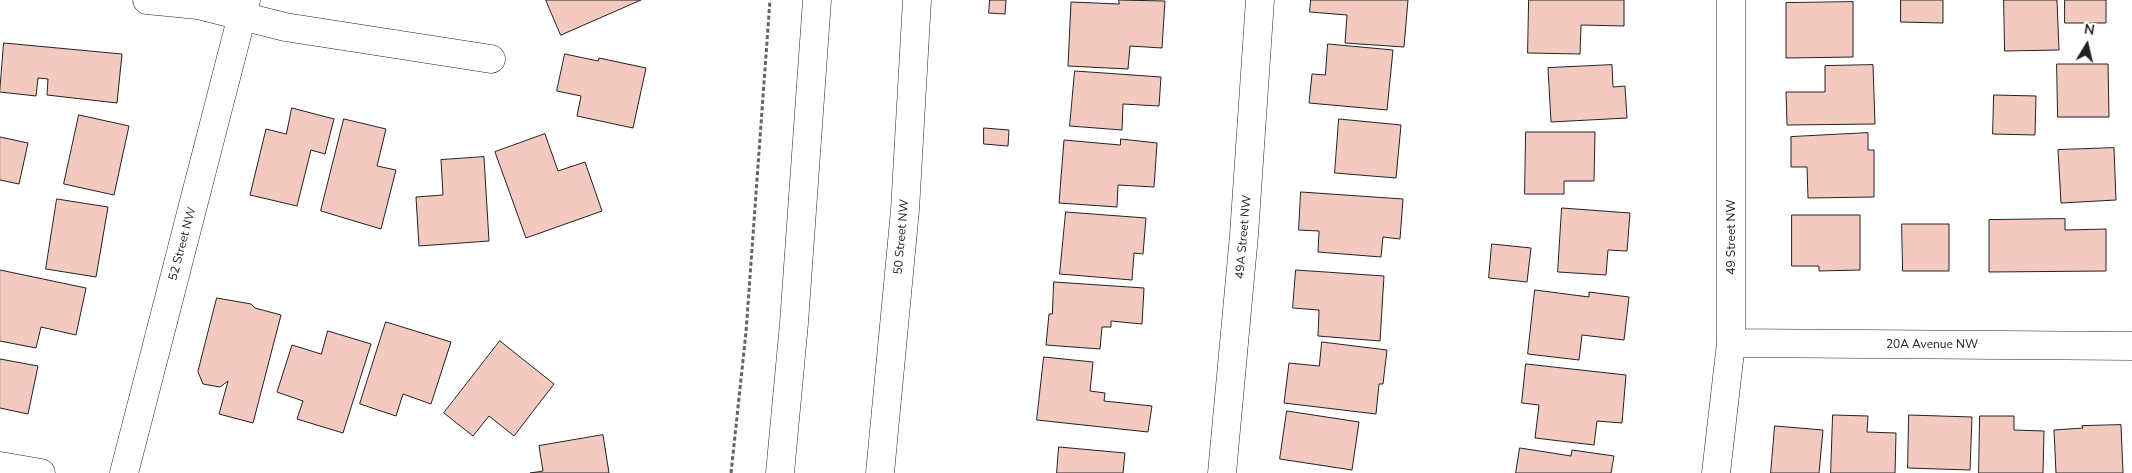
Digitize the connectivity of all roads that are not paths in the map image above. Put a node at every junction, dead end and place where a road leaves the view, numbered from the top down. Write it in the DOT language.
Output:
graph roads {
  1 [pos="147,0"];
  2 [pos="817,0"];
  3 [pos="917,0"];
  4 [pos="1260,0"];
  5 [pos="1731,0"];
  6 [pos="244,8"];
  7 [pos="491,59"];
  8 [pos="1731,343"];
  9 [pos="2132,346"];
  10 [pos="0,466"];
  11 [pos="41,473"];
  12 [pos="124,473"];
  13 [pos="780,473"];
  14 [pos="880,473"];
  15 [pos="1222,473"];
  16 [pos="1716,473"];
  1 -- 6 [label="street"];
  2 -- 13 [label="street"];
  3 -- 14 [label="street, 50 Street NW"];
  4 -- 15 [label="street, 49A Street NW"];
  5 -- 8 [label="street, 49 Street NW"];
  6 -- 7 [label="street"];
  6 -- 12 [label="street, 52 Street NW"];
  8 -- 9 [label="street, 20A Avenue NW"];
  8 -- 16 [label="street, 49 Street NW"];
  10 -- 11 [label="street"];
}
